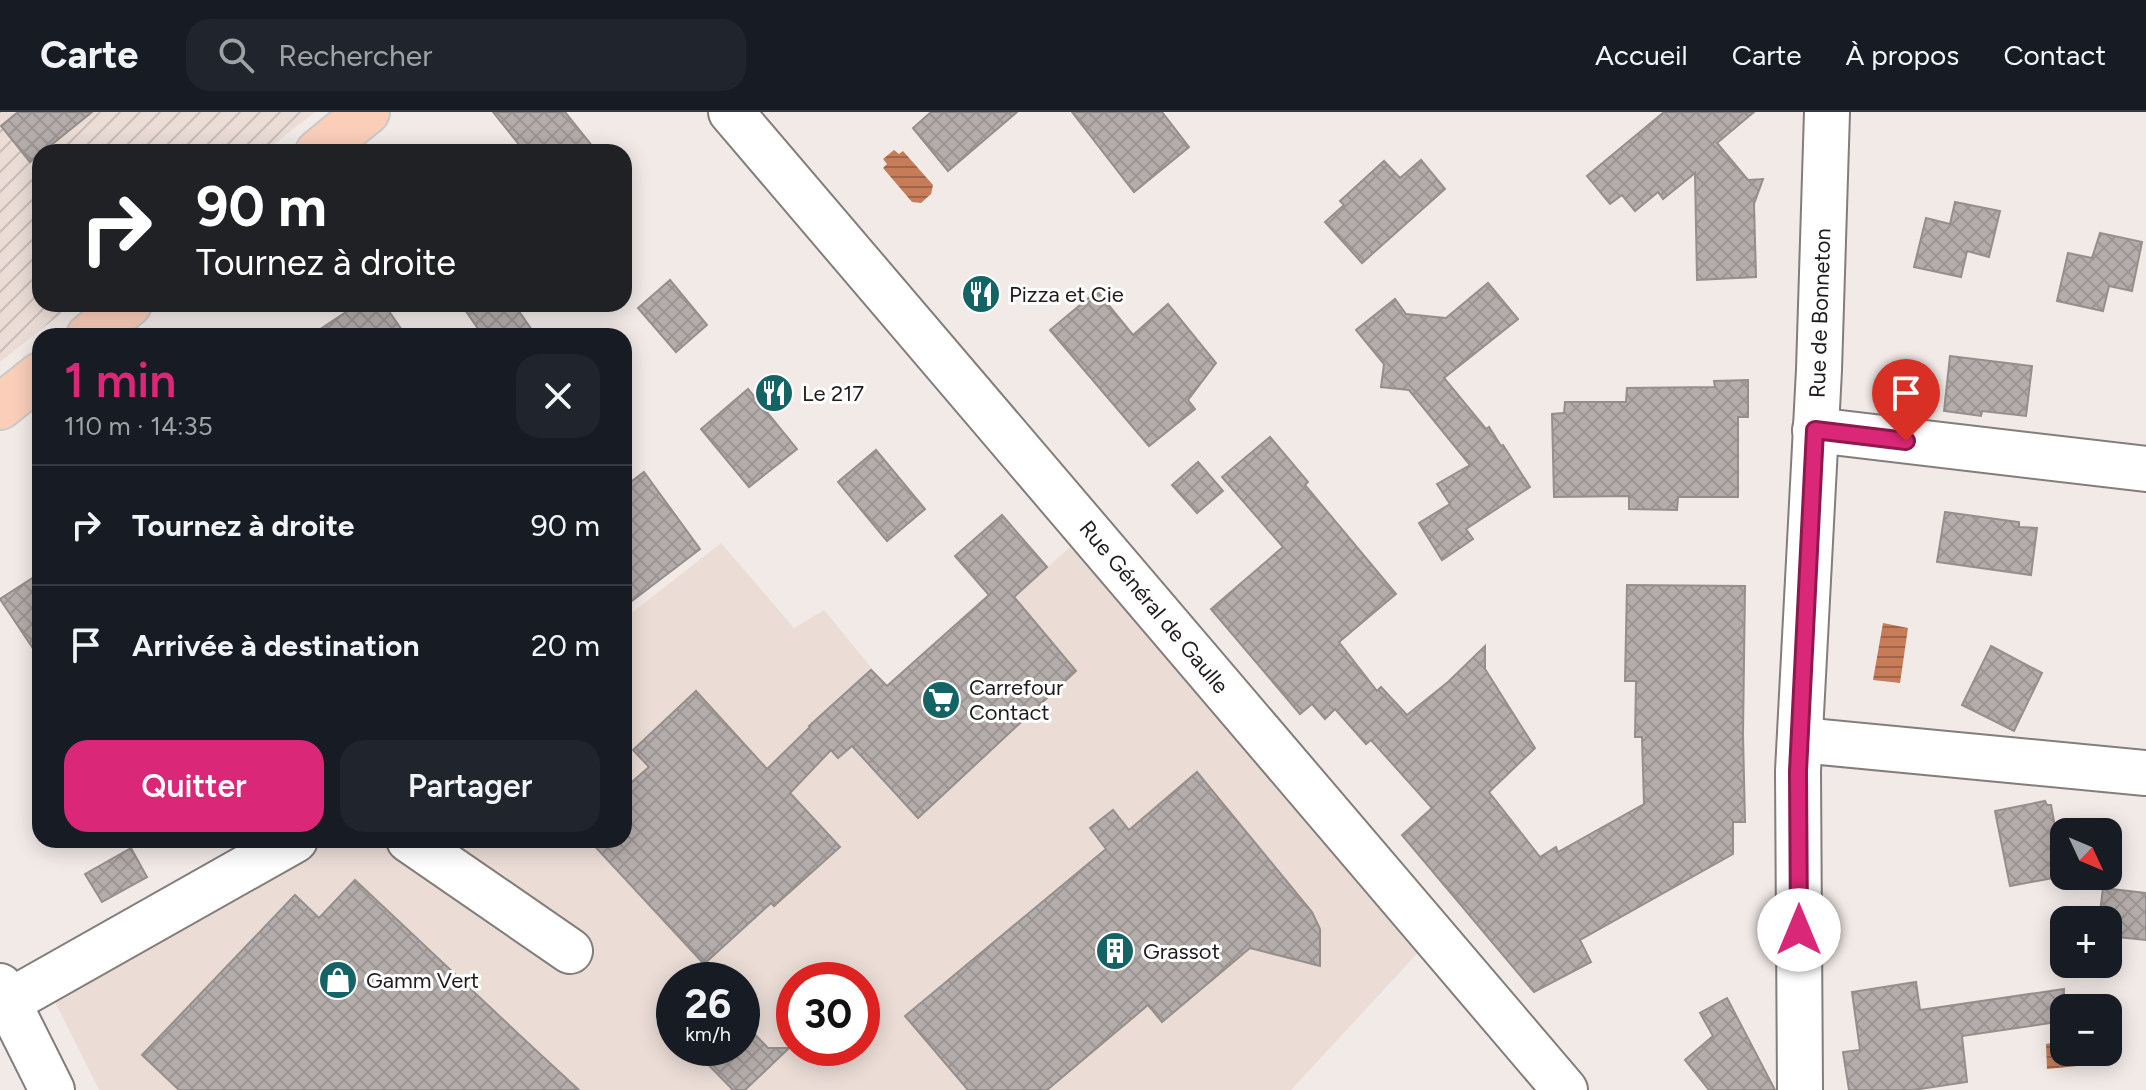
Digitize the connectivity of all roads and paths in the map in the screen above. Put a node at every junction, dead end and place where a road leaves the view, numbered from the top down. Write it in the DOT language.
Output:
graph roads {
  1 [pos="367,112"];
  2 [pos="1827,112"];
  3 [pos="737,116"];
  4 [pos="328,144"];
  5 [pos="119,312"];
  6 [pos="99,328"];
  7 [pos="32,381"];
  8 [pos="0,407"];
  9 [pos="1815,430"];
  10 [pos="2146,469"];
  11 [pos="1800,740"];
  12 [pos="2146,773"];
  13 [pos="280,848"];
  14 [pos="421,848"];
  15 [pos="570,951"];
  16 [pos="4,994"];
  17 [pos="52,1090"];
  18 [pos="1565,1090"];
  19 [pos="1800,1090"];
  1 -- 4 [label="main road"];
  2 -- 9 [label="street, Rue de Bonneton"];
  3 -- 18 [label="street, Rue Général de Gaulle"];
  5 -- 6 [label="main road"];
  7 -- 8 [label="main road"];
  9 -- 10 [label="street"];
  9 -- 11 [label="street, Rue de Bonneton"];
  11 -- 12 [label="street"];
  11 -- 19 [label="street, Rue de Bonneton"];
  13 -- 16 [label="street"];
  14 -- 15 [label="street"];
  16 -- 17 [label="street"];
}
